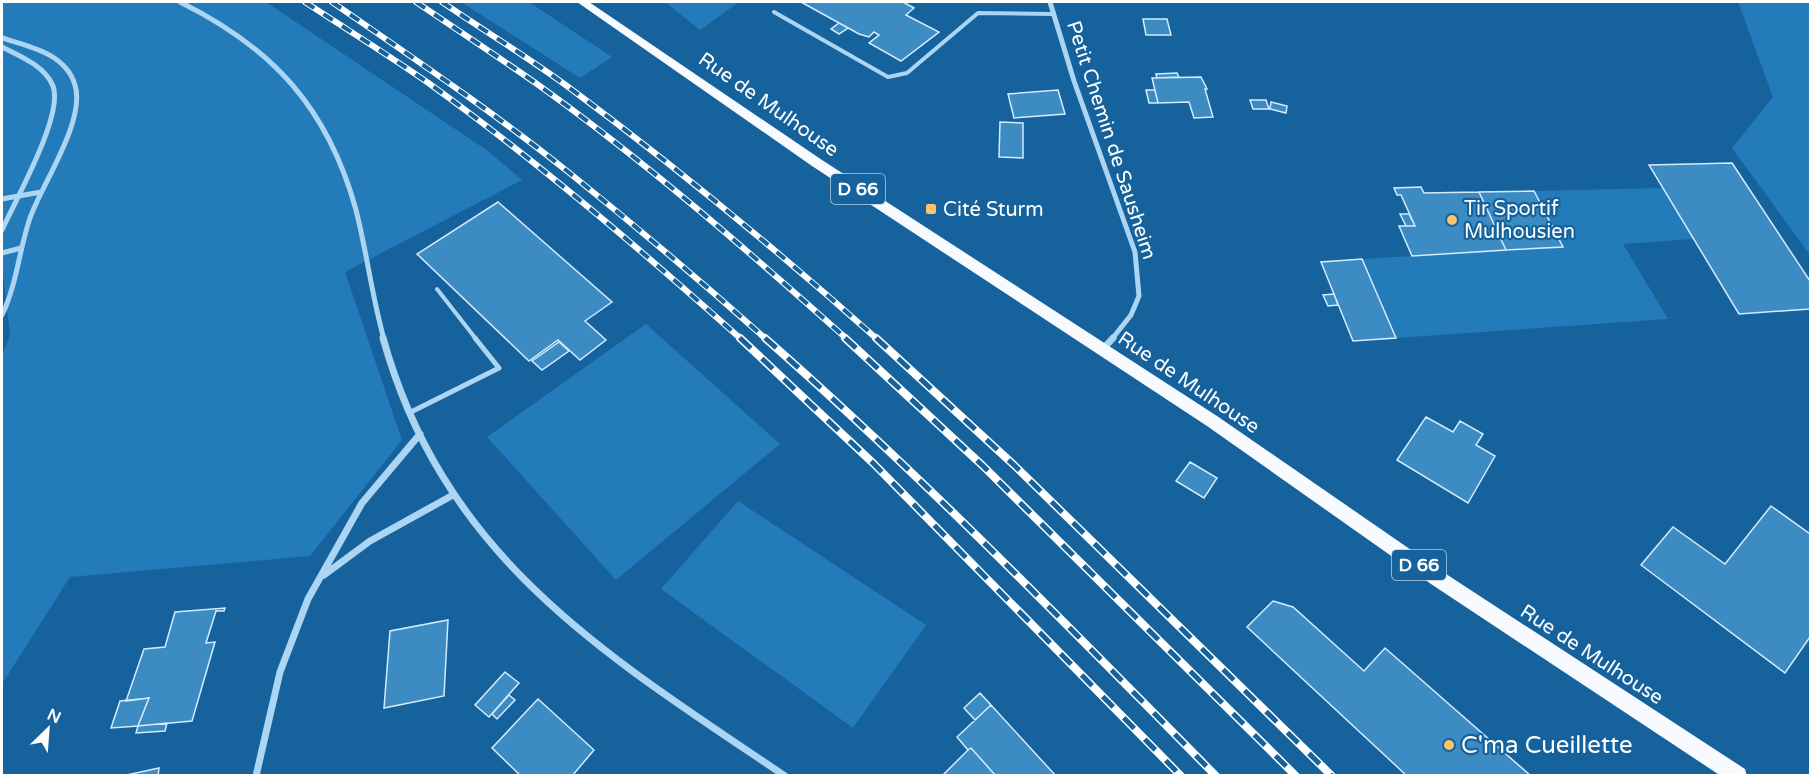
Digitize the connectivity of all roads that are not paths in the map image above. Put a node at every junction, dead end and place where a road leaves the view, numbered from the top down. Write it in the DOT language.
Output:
graph roads {
  1 [pos="180,2"];
  2 [pos="582,2"];
  3 [pos="1050,2"];
  4 [pos="774,12"];
  5 [pos="1054,14"];
  6 [pos="2,38"];
  7 [pos="2,47"];
  8 [pos="41,192"];
  9 [pos="17,196"];
  10 [pos="2,199"];
  11 [pos="2,230"];
  12 [pos="21,248"];
  13 [pos="2,253"];
  14 [pos="437,289"];
  15 [pos="2,315"];
  16 [pos="1103,349"];
  17 [pos="409,413"];
  18 [pos="420,434"];
  19 [pos="453,495"];
  20 [pos="320,580"];
  21 [pos="256,776"];
  22 [pos="785,776"];
  23 [pos="1738,776"];
  1 -- 17 [label="street"];
  2 -- 16 [label="main road, Rue de Mulhouse / D 66"];
  3 -- 5 [label="street, Petit Chemin de Sausheim"];
  4 -- 5 [label="lane"];
  5 -- 16 [label="street, Petit Chemin de Sausheim"];
  6 -- 8 [label="street"];
  7 -- 9 [label="street"];
  8 -- 9 [label="street"];
  8 -- 12 [label="street"];
  9 -- 10 [label="street"];
  9 -- 11 [label="street"];
  12 -- 13 [label="street"];
  12 -- 15 [label="street"];
  14 -- 17 [label="lane"];
  16 -- 23 [label="main road, Rue de Mulhouse / D 66"];
  17 -- 18 [label="street"];
  18 -- 19 [label="street"];
  18 -- 20 [label="street"];
  19 -- 20 [label="street"];
  19 -- 22 [label="street"];
  20 -- 21 [label="street"];
}
